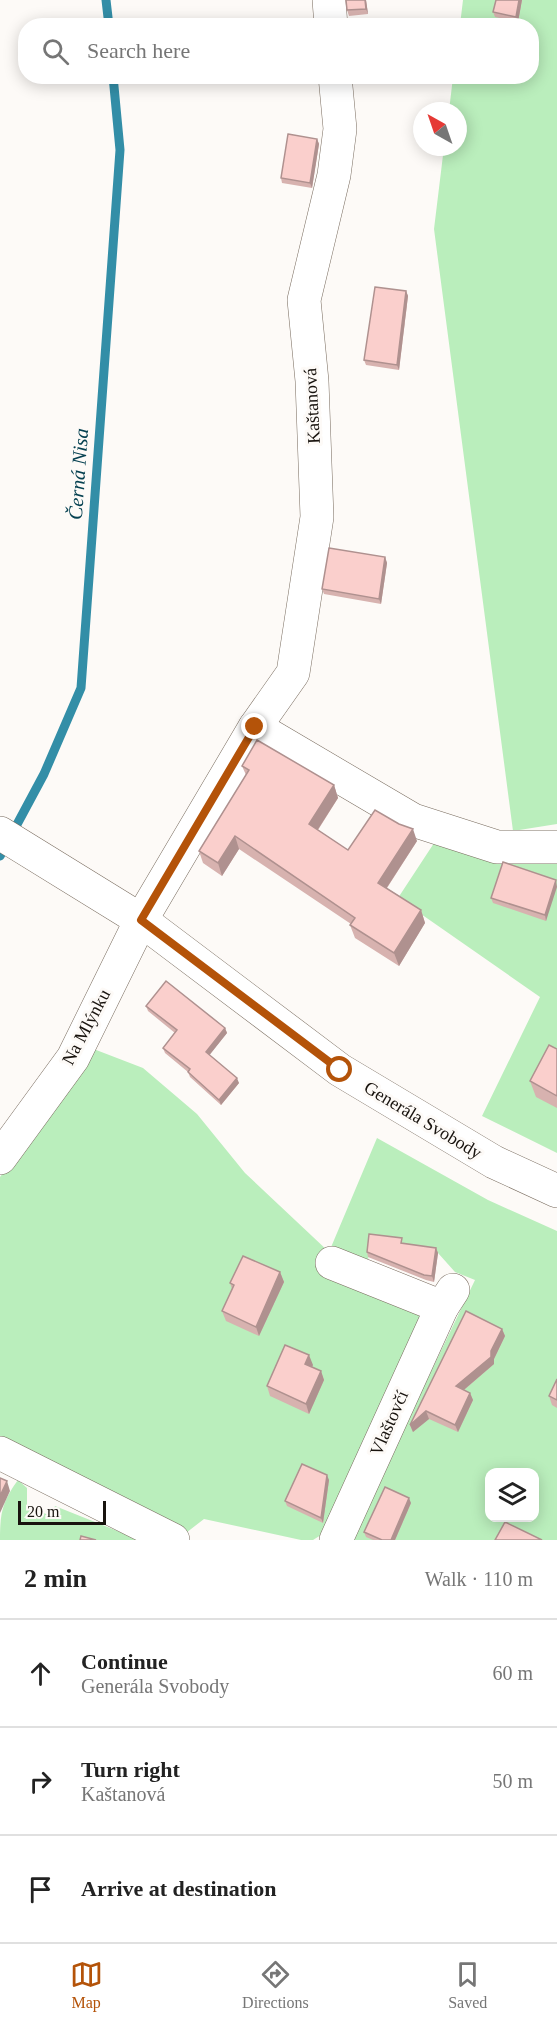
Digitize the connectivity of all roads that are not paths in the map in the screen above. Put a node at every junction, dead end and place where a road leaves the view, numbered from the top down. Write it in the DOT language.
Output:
graph roads {
  1 [pos="329,0"];
  2 [pos="330,18"];
  3 [pos="336,84"];
  4 [pos="255,727"];
  5 [pos="0,833"];
  6 [pos="557,847"];
  7 [pos="141,920"];
  8 [pos="0,1158"];
  9 [pos="557,1191"];
  10 [pos="332,1263"];
  11 [pos="0,1453"];
  12 [pos="173,1540"];
  13 [pos="336,1540"];
  1 -- 2 [label="street"];
  3 -- 4 [label="street, Kaštanová"];
  4 -- 6 [label="street"];
  4 -- 7 [label="street, Kaštanová"];
  5 -- 7 [label="street, Generála Svobody"];
  7 -- 8 [label="street, Na Mlýnku"];
  7 -- 9 [label="street, Generála Svobody"];
  10 -- 13 [label="street, Vlaštovčí"];
  11 -- 12 [label="street"];
}
